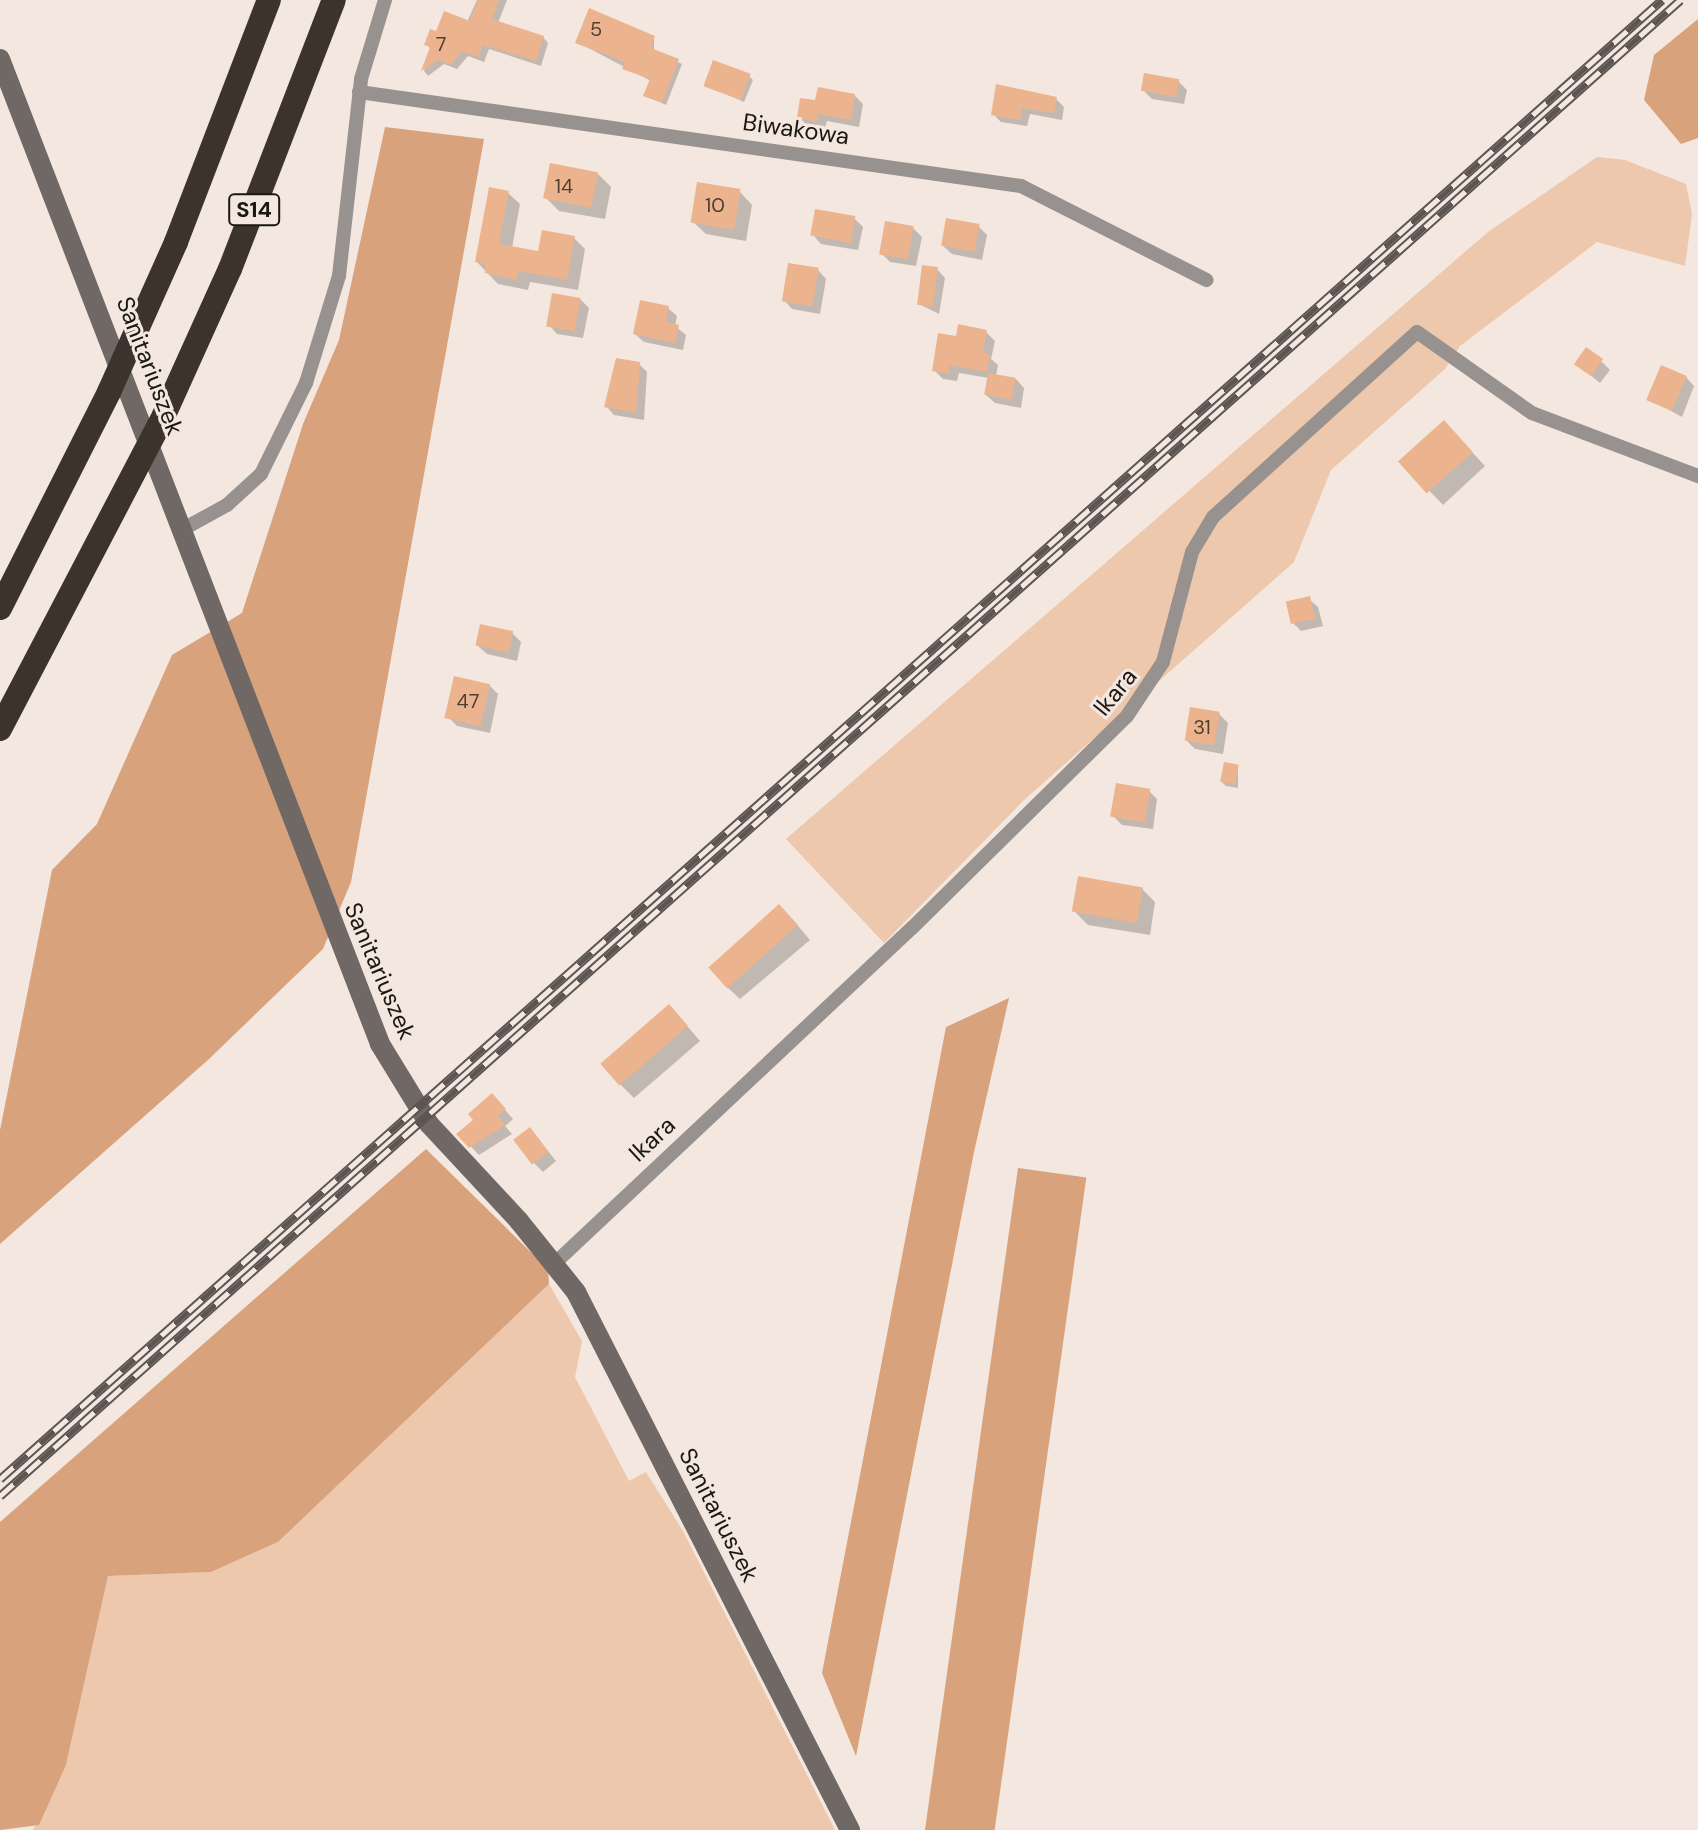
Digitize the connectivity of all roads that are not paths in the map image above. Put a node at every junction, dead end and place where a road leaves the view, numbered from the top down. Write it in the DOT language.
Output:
graph roads {
  1 [pos="269,0"];
  2 [pos="334,0"];
  3 [pos="385,0"];
  4 [pos="0,59"];
  5 [pos="359,92"];
  6 [pos="1206,280"];
  7 [pos="1698,476"];
  8 [pos="185,528"];
  9 [pos="0,608"];
  10 [pos="0,729"];
  11 [pos="555,1263"];
  12 [pos="850,1830"];
  1 -- 9 [label="highway, S14"];
  2 -- 10 [label="highway, S14"];
  3 -- 5 [label="street"];
  4 -- 8 [label="street, Sanitariuszek"];
  5 -- 6 [label="street, Biwakowa"];
  5 -- 8 [label="street"];
  7 -- 11 [label="street, Ikara"];
  8 -- 11 [label="street, Sanitariuszek"];
  11 -- 12 [label="street, Sanitariuszek"];
}
